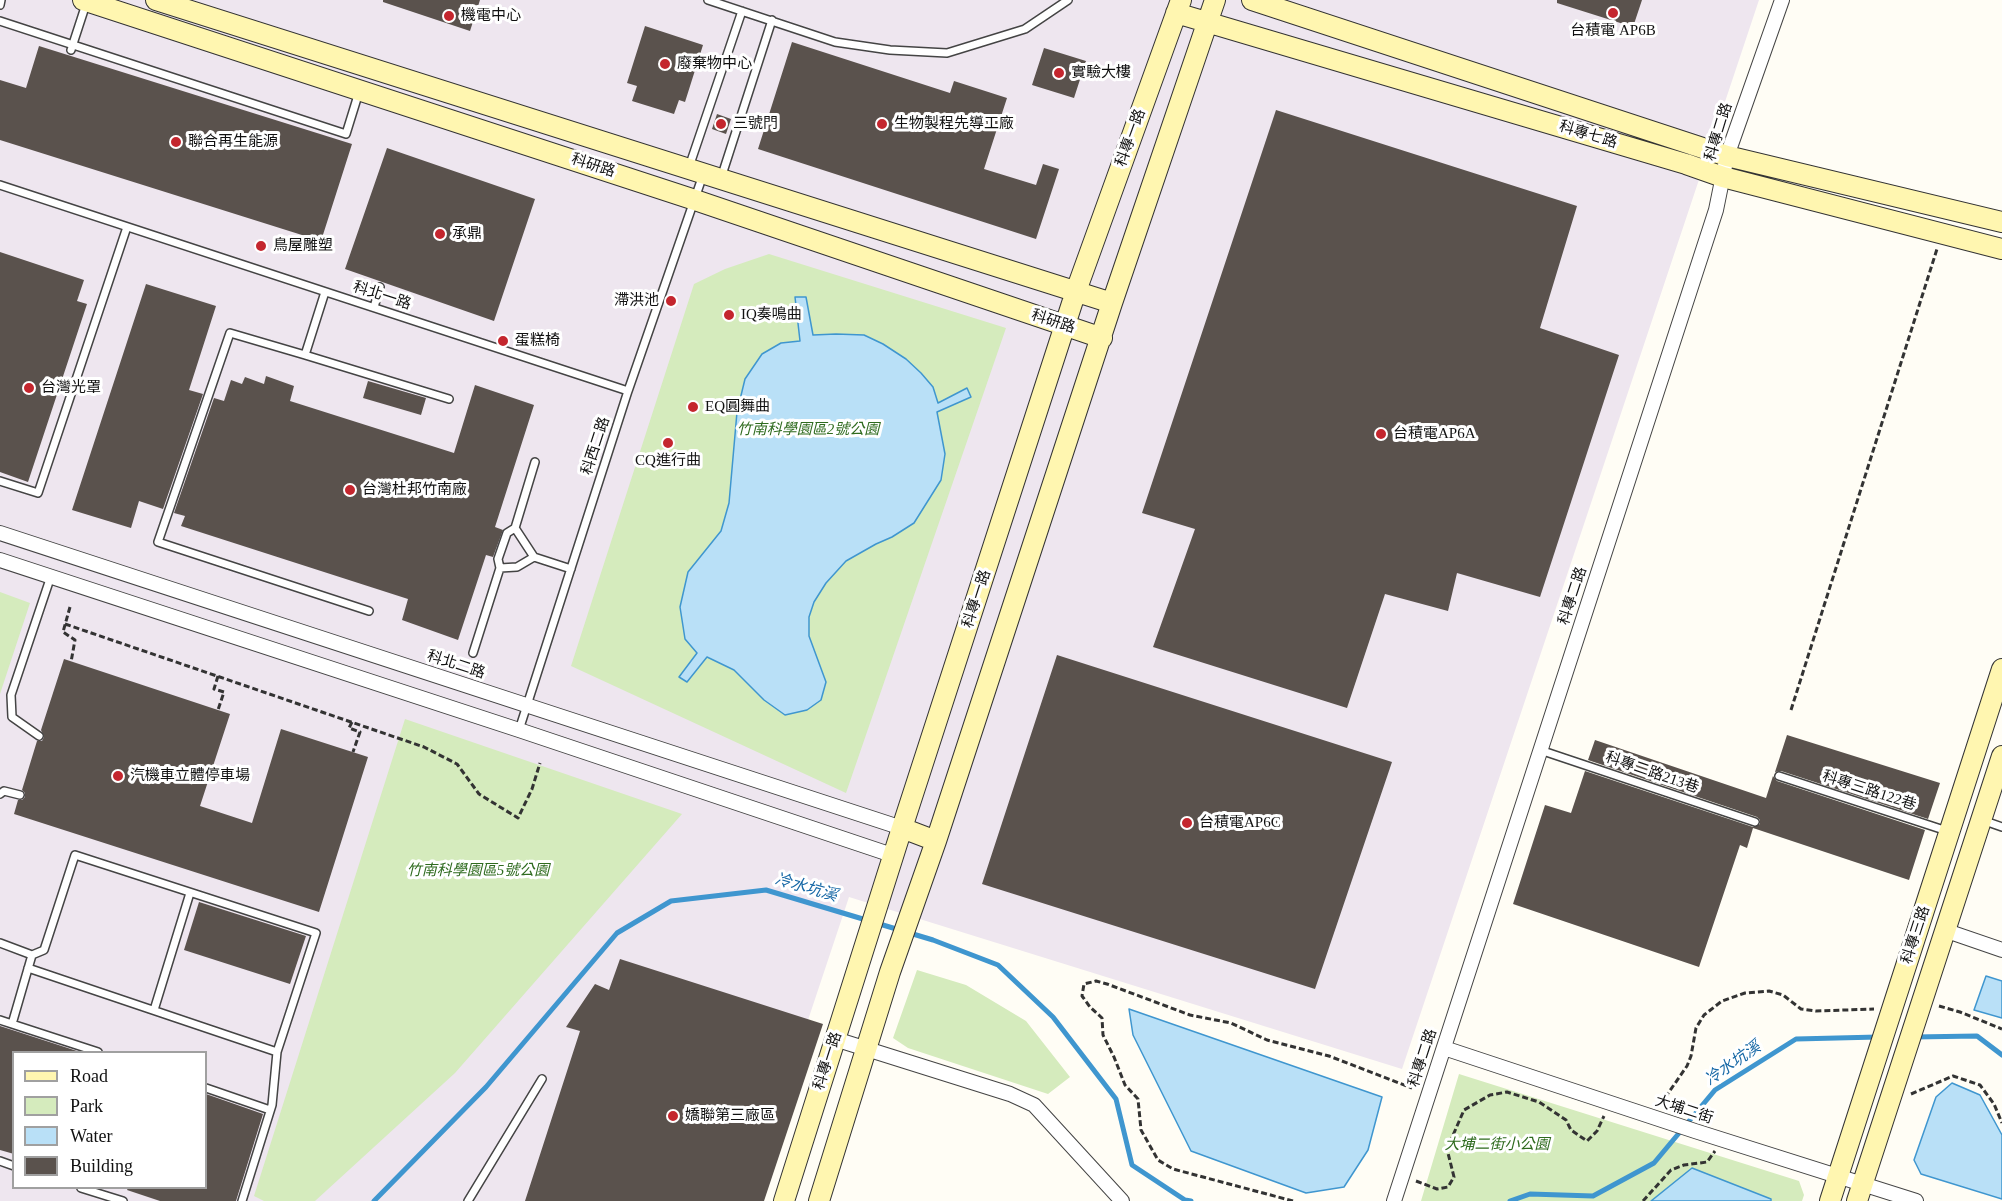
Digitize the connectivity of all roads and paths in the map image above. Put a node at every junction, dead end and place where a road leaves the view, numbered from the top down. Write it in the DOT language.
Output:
graph roads {
  1 [pos="1,0"];
  2 [pos="156,0"];
  3 [pos="708,0"];
  4 [pos="1068,0"];
  5 [pos="1215,0"];
  6 [pos="1252,0"];
  7 [pos="1782,0"];
  8 [pos="85,1"];
  9 [pos="0,5"];
  10 [pos="1178,6"];
  11 [pos="742,11"];
  12 [pos="772,20"];
  13 [pos="0,21"];
  14 [pos="1208,22"];
  15 [pos="72,47"];
  16 [pos="359,90"];
  17 [pos="1727,156"];
  18 [pos="705,173"];
  19 [pos="1723,177"];
  20 [pos="0,185"];
  21 [pos="695,200"];
  22 [pos="2002,222"];
  23 [pos="127,227"];
  24 [pos="1942,233"];
  25 [pos="2002,249"];
  26 [pos="380,287"];
  27 [pos="1076,291"];
  28 [pos="325,292"];
  29 [pos="1112,303"];
  30 [pos="374,308"];
  31 [pos="1065,327"];
  32 [pos="1102,338"];
  33 [pos="305,356"];
  34 [pos="628,391"];
  35 [pos="449,399"];
  36 [pos="535,462"];
  37 [pos="0,481"];
  38 [pos="515,528"];
  39 [pos="0,533"];
  40 [pos="534,557"];
  41 [pos="0,560"];
  42 [pos="500,568"];
  43 [pos="571,569"];
  44 [pos="51,576"];
  45 [pos="70,607"];
  46 [pos="369,611"];
  47 [pos="65,624"];
  48 [pos="473,653"];
  49 [pos="70,662"];
  50 [pos="2002,669"];
  51 [pos="218,676"];
  52 [pos="1999,689"];
  53 [pos="527,705"];
  54 [pos="218,710"];
  55 [pos="1791,710"];
  56 [pos="352,722"];
  57 [pos="519,730"];
  58 [pos="39,736"];
  59 [pos="1540,750"];
  60 [pos="353,752"];
  61 [pos="2002,756"];
  62 [pos="540,762"];
  63 [pos="1779,776"];
  64 [pos="0,794"];
  65 [pos="20,795"];
  66 [pos="1981,819"];
  67 [pos="1755,822"];
  68 [pos="2002,827"];
  69 [pos="902,828"];
  70 [pos="1950,831"];
  71 [pos="936,841"];
  72 [pos="895,856"];
  73 [pos="927,867"];
  74 [pos="190,893"];
  75 [pos="1944,930"];
  76 [pos="0,943"];
  77 [pos="2002,950"];
  78 [pos="32,955"];
  79 [pos="28,968"];
  80 [pos="1936,1005"];
  81 [pos="154,1010"];
  82 [pos="1880,1016"];
  83 [pos="0,1020"];
  84 [pos="12,1024"];
  85 [pos="2002,1029"];
  86 [pos="835,1040"];
  87 [pos="1444,1048"];
  88 [pos="866,1050"];
  89 [pos="92,1051"];
  90 [pos="278,1052"];
  91 [pos="542,1079"];
  92 [pos="207,1088"];
  93 [pos="1412,1088"];
  94 [pos="1907,1096"];
  95 [pos="1610,1103"];
  96 [pos="270,1110"];
  97 [pos="1652,1117"];
  98 [pos="2002,1123"];
  99 [pos="1716,1150"];
  100 [pos="1838,1176"];
  101 [pos="1416,1181"];
  102 [pos="84,1189"];
  103 [pos="1860,1193"];
  104 [pos="123,1201"];
  105 [pos="242,1201"];
  106 [pos="468,1201"];
  107 [pos="784,1201"];
  108 [pos="819,1201"];
  109 [pos="1122,1201"];
  110 [pos="1293,1201"];
  111 [pos="1394,1201"];
  112 [pos="1643,1201"];
  113 [pos="1830,1201"];
  114 [pos="1916,1201"];
  1 -- 9 [label="lane"];
  2 -- 18 [label="street, 科研路"];
  3 -- 11 [label="lane"];
  4 -- 12 [label="lane"];
  5 -- 14 [label="street"];
  6 -- 17 [label="street, 科專七路"];
  7 -- 17 [label="street, 科專二路"];
  8 -- 15 [label="lane"];
  8 -- 16 [label="street, 科研路"];
  10 -- 14 [label="street, 科專七路"];
  10 -- 27 [label="street, 科專一路"];
  11 -- 12 [label="lane"];
  11 -- 18 [label="lane"];
  12 -- 18 [label="lane"];
  13 -- 15 [label="lane"];
  14 -- 19 [label="street, 科專七路"];
  14 -- 29 [label="street"];
  15 -- 16 [label="lane"];
  16 -- 21 [label="street, 科研路"];
  17 -- 19 [label="street, 科專二路"];
  17 -- 22 [label="street, 科專七路"];
  18 -- 21 [label="lane, 科西二路"];
  18 -- 27 [label="street, 科研路"];
  19 -- 24 [label="street, 科專七路"];
  19 -- 59 [label="street, 科專二路"];
  20 -- 23 [label="lane, 科北一路"];
  21 -- 31 [label="street, 科研路"];
  21 -- 34 [label="lane, 科西二路"];
  23 -- 28 [label="lane, 科北一路"];
  23 -- 37 [label="lane"];
  24 -- 25 [label="street, 科專七路"];
  24 -- 55 [label="path"];
  26 -- 30 [label="lane"];
  27 -- 29 [label="street, 科研路"];
  27 -- 31 [label="street, 科專一路"];
  28 -- 30 [label="lane, 科北一路"];
  28 -- 33 [label="lane"];
  29 -- 32 [label="street"];
  30 -- 34 [label="lane, 科北一路"];
  31 -- 32 [label="street, 科研路"];
  31 -- 69 [label="street, 科專一路"];
  32 -- 71 [label="street"];
  33 -- 35 [label="lane"];
  33 -- 46 [label="lane"];
  34 -- 43 [label="lane, 科西二路"];
  36 -- 38 [label="lane"];
  38 -- 40 [label="lane"];
  38 -- 42 [label="lane"];
  39 -- 53 [label="street, 科北二路"];
  40 -- 42 [label="lane"];
  40 -- 43 [label="lane"];
  41 -- 44 [label="street"];
  42 -- 48 [label="lane"];
  43 -- 53 [label="lane, 科西二路"];
  44 -- 57 [label="street"];
  44 -- 58 [label="lane"];
  45 -- 47 [label="path"];
  47 -- 49 [label="path"];
  47 -- 51 [label="path"];
  50 -- 52 [label="street, 科專三路"];
  51 -- 54 [label="path"];
  51 -- 56 [label="path"];
  52 -- 70 [label="street, 科專三路"];
  53 -- 57 [label="lane, 科西二路"];
  53 -- 69 [label="street, 科北二路"];
  56 -- 60 [label="path"];
  56 -- 62 [label="path"];
  57 -- 72 [label="street"];
  59 -- 67 [label="lane, 科專二路213巷"];
  59 -- 87 [label="street, 科專二路"];
  61 -- 66 [label="street, 科專三路"];
  63 -- 70 [label="lane, 科專三路122巷"];
  64 -- 65 [label="lane"];
  66 -- 68 [label="lane"];
  66 -- 75 [label="street, 科專三路"];
  69 -- 71 [label="street"];
  69 -- 72 [label="street, 科專一路"];
  70 -- 82 [label="street, 科專三路"];
  71 -- 73 [label="street"];
  72 -- 73 [label="street"];
  72 -- 86 [label="street, 科專一路"];
  73 -- 88 [label="street"];
  74 -- 78 [label="lane"];
  74 -- 81 [label="lane"];
  74 -- 90 [label="lane"];
  75 -- 77 [label="street"];
  75 -- 103 [label="street, 科專三路"];
  76 -- 78 [label="lane"];
  78 -- 79 [label="lane"];
  79 -- 81 [label="lane"];
  79 -- 84 [label="lane"];
  80 -- 85 [label="path"];
  81 -- 90 [label="lane"];
  82 -- 97 [label="path"];
  82 -- 100 [label="street, 科專三路"];
  83 -- 84 [label="lane"];
  84 -- 89 [label="lane"];
  86 -- 88 [label="street"];
  86 -- 107 [label="street, 科專一路"];
  87 -- 95 [label="street, 大埔二街"];
  87 -- 111 [label="street, 科專二路"];
  88 -- 108 [label="street"];
  88 -- 109 [label="street"];
  90 -- 96 [label="lane"];
  91 -- 106 [label="lane"];
  92 -- 96 [label="lane"];
  93 -- 110 [label="path"];
  94 -- 98 [label="path"];
  95 -- 97 [label="street, 大埔二街"];
  95 -- 101 [label="path"];
  96 -- 105 [label="lane"];
  97 -- 100 [label="street, 大埔二街"];
  99 -- 112 [label="path"];
  100 -- 103 [label="street, 大埔二街"];
  100 -- 113 [label="street, 科專三路"];
  102 -- 104 [label="lane"];
  103 -- 114 [label="street, 大埔二街"];
}
